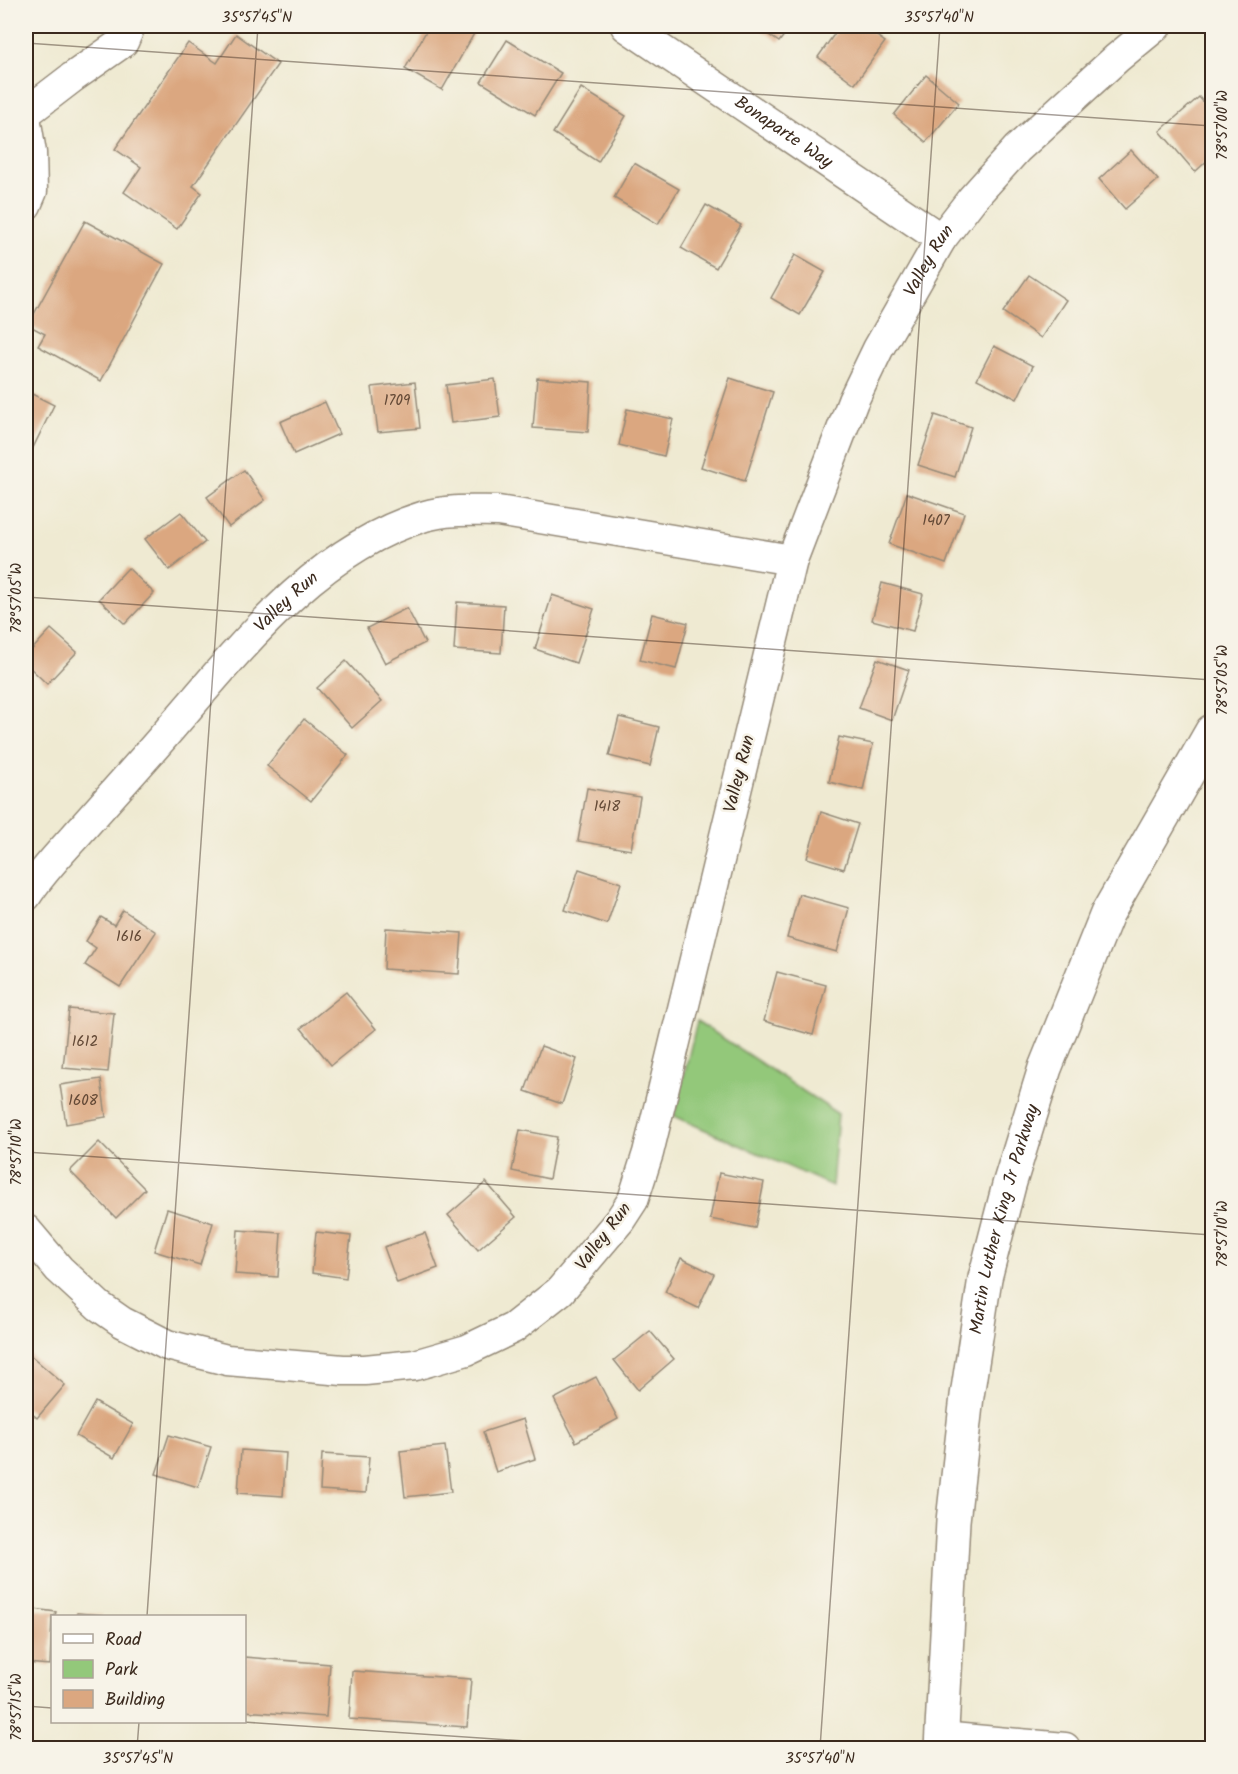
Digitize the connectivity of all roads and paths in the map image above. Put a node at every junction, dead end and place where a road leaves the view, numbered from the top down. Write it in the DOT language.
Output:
graph roads {
  1 [pos="130,26"];
  2 [pos="626,26"];
  3 [pos="1156,26"];
  4 [pos="26,113"];
  5 [pos="26,123"];
  6 [pos="26,205"];
  7 [pos="941,239"];
  8 [pos="792,560"];
  9 [pos="1212,731"];
  10 [pos="26,896"];
  11 [pos="26,1230"];
  12 [pos="941,1743"];
  13 [pos="1065,1749"];
  1 -- 4 [label="street"];
  2 -- 7 [label="street, Bonaparte Way"];
  3 -- 7 [label="street, Valley Run"];
  5 -- 6 [label="street"];
  7 -- 8 [label="street, Valley Run"];
  8 -- 10 [label="street, Valley Run"];
  8 -- 11 [label="street, Valley Run"];
  9 -- 12 [label="main road, Martin Luther King Jr Parkway"];
  12 -- 13 [label="street"];
}
